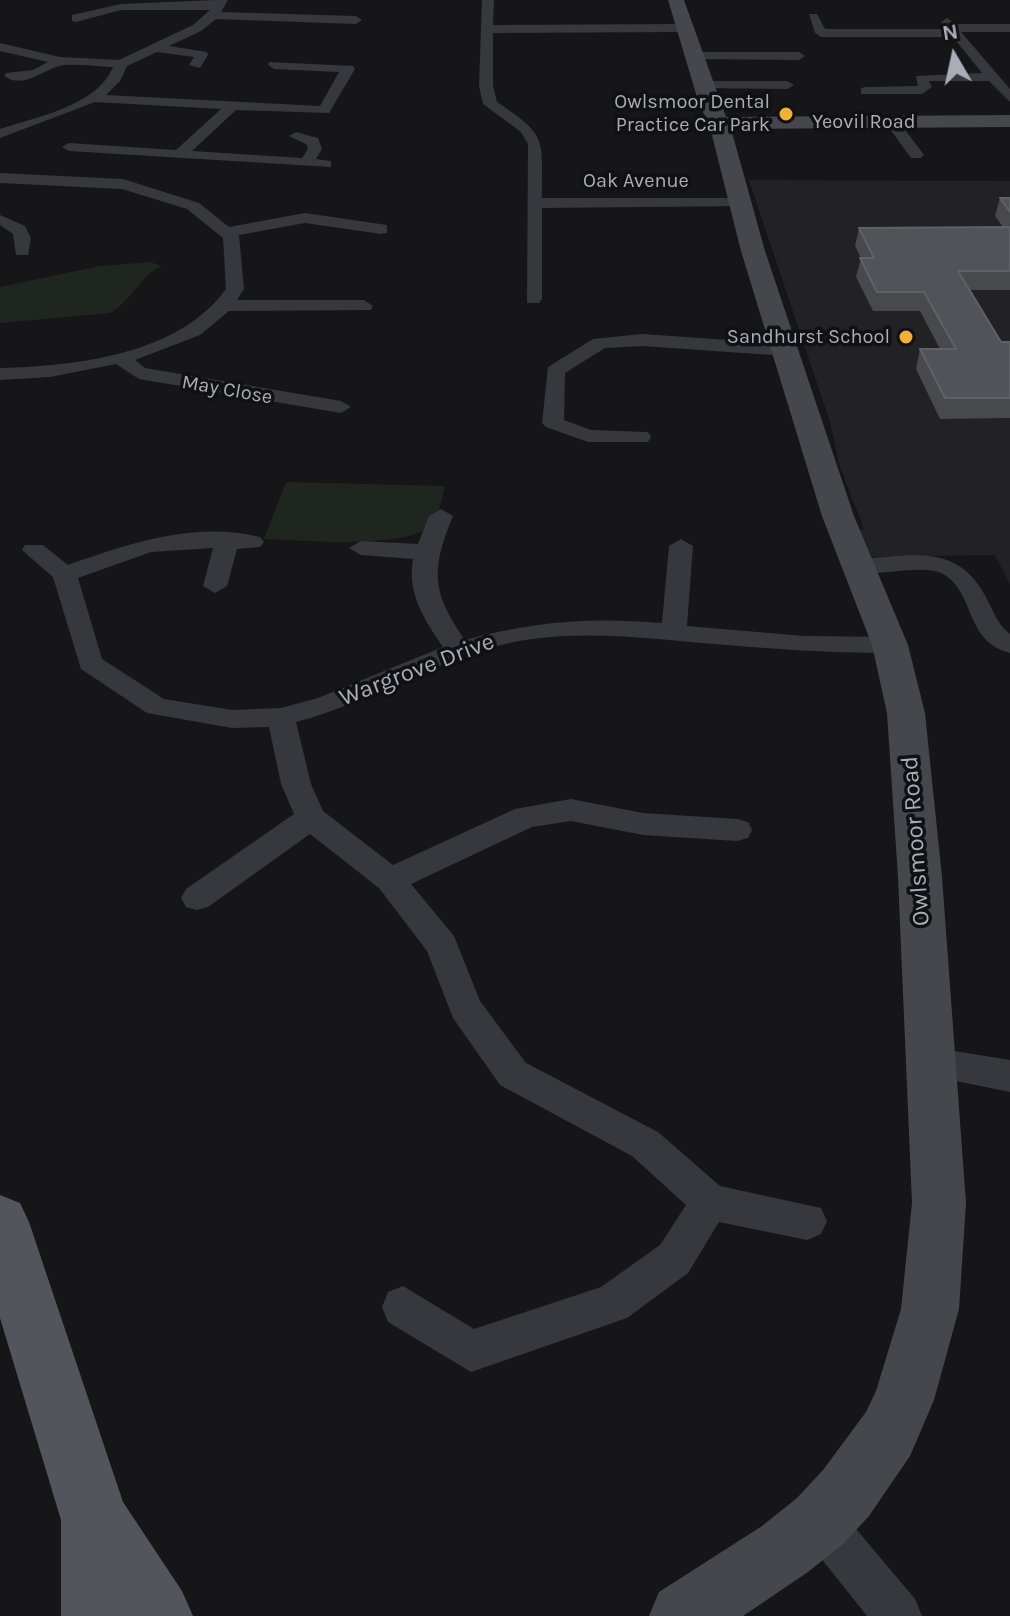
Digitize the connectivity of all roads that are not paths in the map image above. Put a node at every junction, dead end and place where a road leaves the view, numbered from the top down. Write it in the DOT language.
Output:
graph roads {
  1 [pos="488,0"];
  2 [pos="676,0"];
  3 [pos="137,3"];
  4 [pos="359,3"];
  5 [pos="218,7"];
  6 [pos="813,17"];
  7 [pos="76,18"];
  8 [pos="356,20"];
  9 [pos="685,28"];
  10 [pos="952,28"];
  11 [pos="1010,28"];
  12 [pos="487,29"];
  13 [pos="353,38"];
  14 [pos="0,47"];
  15 [pos="153,47"];
  16 [pos="694,56"];
  17 [pos="799,56"];
  18 [pos="60,61"];
  19 [pos="121,64"];
  20 [pos="195,65"];
  21 [pos="273,66"];
  22 [pos="991,69"];
  23 [pos="11,76"];
  24 [pos="788,85"];
  25 [pos="866,91"];
  26 [pos="90,98"];
  27 [pos="1010,98"];
  28 [pos="711,104"];
  29 [pos="232,106"];
  30 [pos="1010,121"];
  31 [pos="892,122"];
  32 [pos="0,134"];
  33 [pos="296,136"];
  34 [pos="69,147"];
  35 [pos="179,155"];
  36 [pos="916,155"];
  37 [pos="306,163"];
  38 [pos="326,164"];
  39 [pos="8,179"];
  40 [pos="0,194"];
  41 [pos="533,203"];
  42 [pos="739,203"];
  43 [pos="0,220"];
  44 [pos="381,229"];
  45 [pos="227,232"];
  46 [pos="22,251"];
  47 [pos="533,299"];
  48 [pos="224,305"];
  49 [pos="364,306"];
  50 [pos="786,350"];
  51 [pos="119,357"];
  52 [pos="0,374"];
  53 [pos="341,407"];
  54 [pos="640,437"];
  55 [pos="441,516"];
  56 [pos="681,546"];
  57 [pos="361,548"];
  58 [pos="34,550"];
  59 [pos="425,552"];
  60 [pos="858,566"];
  61 [pos="65,574"];
  62 [pos="215,586"];
  63 [pos="674,631"];
  64 [pos="890,645"];
  65 [pos="1010,645"];
  66 [pos="459,650"];
  67 [pos="281,717"];
  68 [pos="311,818"];
  69 [pos="737,830"];
  70 [pos="390,880"];
  71 [pos="197,898"];
  72 [pos="930,1062"];
  73 [pos="1010,1076"];
  74 [pos="710,1202"];
  75 [pos="807,1221"];
  76 [pos="0,1222"];
  77 [pos="403,1307"];
  78 [pos="95,1520"];
  79 [pos="820,1521"];
  80 [pos="97,1616"];
  81 [pos="157,1616"];
  82 [pos="683,1616"];
  83 [pos="898,1616"];
  1 -- 12 [label="street"];
  2 -- 9 [label="street, Owlsmoor Road"];
  3 -- 5 [label="street"];
  3 -- 7 [label="street"];
  4 -- 8 [label="street"];
  5 -- 8 [label="street"];
  5 -- 15 [label="street"];
  6 -- 10 [label="street"];
  8 -- 13 [label="street"];
  9 -- 12 [label="street"];
  9 -- 16 [label="street, Owlsmoor Road"];
  10 -- 11 [label="street"];
  10 -- 22 [label="street"];
  12 -- 41 [label="street"];
  14 -- 18 [label="street"];
  15 -- 19 [label="street"];
  15 -- 20 [label="street"];
  16 -- 17 [label="street"];
  16 -- 28 [label="street, Owlsmoor Road"];
  18 -- 19 [label="street"];
  18 -- 23 [label="street"];
  19 -- 26 [label="street"];
  21 -- 29 [label="street"];
  22 -- 25 [label="street"];
  22 -- 27 [label="street"];
  24 -- 28 [label="street"];
  26 -- 29 [label="street"];
  26 -- 32 [label="street"];
  28 -- 31 [label="street, Yeovil Road"];
  28 -- 42 [label="street, Owlsmoor Road"];
  29 -- 35 [label="street"];
  30 -- 31 [label="street, Yeovil Road"];
  31 -- 36 [label="street"];
  33 -- 37 [label="street"];
  34 -- 35 [label="street"];
  35 -- 37 [label="street"];
  37 -- 38 [label="street"];
  39 -- 40 [label="street"];
  39 -- 45 [label="street"];
  41 -- 42 [label="street, Oak Avenue"];
  41 -- 47 [label="street"];
  42 -- 50 [label="street, Owlsmoor Road"];
  43 -- 46 [label="street"];
  44 -- 45 [label="street"];
  45 -- 48 [label="street"];
  48 -- 49 [label="street"];
  48 -- 51 [label="street"];
  50 -- 54 [label="street"];
  50 -- 60 [label="street, Owlsmoor Road"];
  51 -- 52 [label="street"];
  51 -- 53 [label="street, May Close"];
  55 -- 59 [label="street"];
  56 -- 63 [label="street"];
  57 -- 59 [label="street"];
  58 -- 61 [label="street"];
  59 -- 66 [label="street"];
  60 -- 64 [label="street, Owlsmoor Road"];
  60 -- 65 [label="street"];
  61 -- 62 [label="street"];
  61 -- 67 [label="street, Wargrove Drive"];
  63 -- 64 [label="street, Wargrove Drive"];
  63 -- 66 [label="street, Wargrove Drive"];
  64 -- 72 [label="street, Owlsmoor Road"];
  66 -- 67 [label="street, Wargrove Drive"];
  67 -- 68 [label="street"];
  68 -- 70 [label="street"];
  68 -- 71 [label="street"];
  69 -- 70 [label="street"];
  70 -- 74 [label="street"];
  72 -- 73 [label="street"];
  72 -- 79 [label="street, Owlsmoor Road"];
  74 -- 75 [label="street"];
  74 -- 77 [label="street"];
  76 -- 78 [label="main road"];
  78 -- 80 [label="main road"];
  78 -- 81 [label="main road"];
  79 -- 82 [label="street, Owlsmoor Road"];
  79 -- 83 [label="street"];
}
